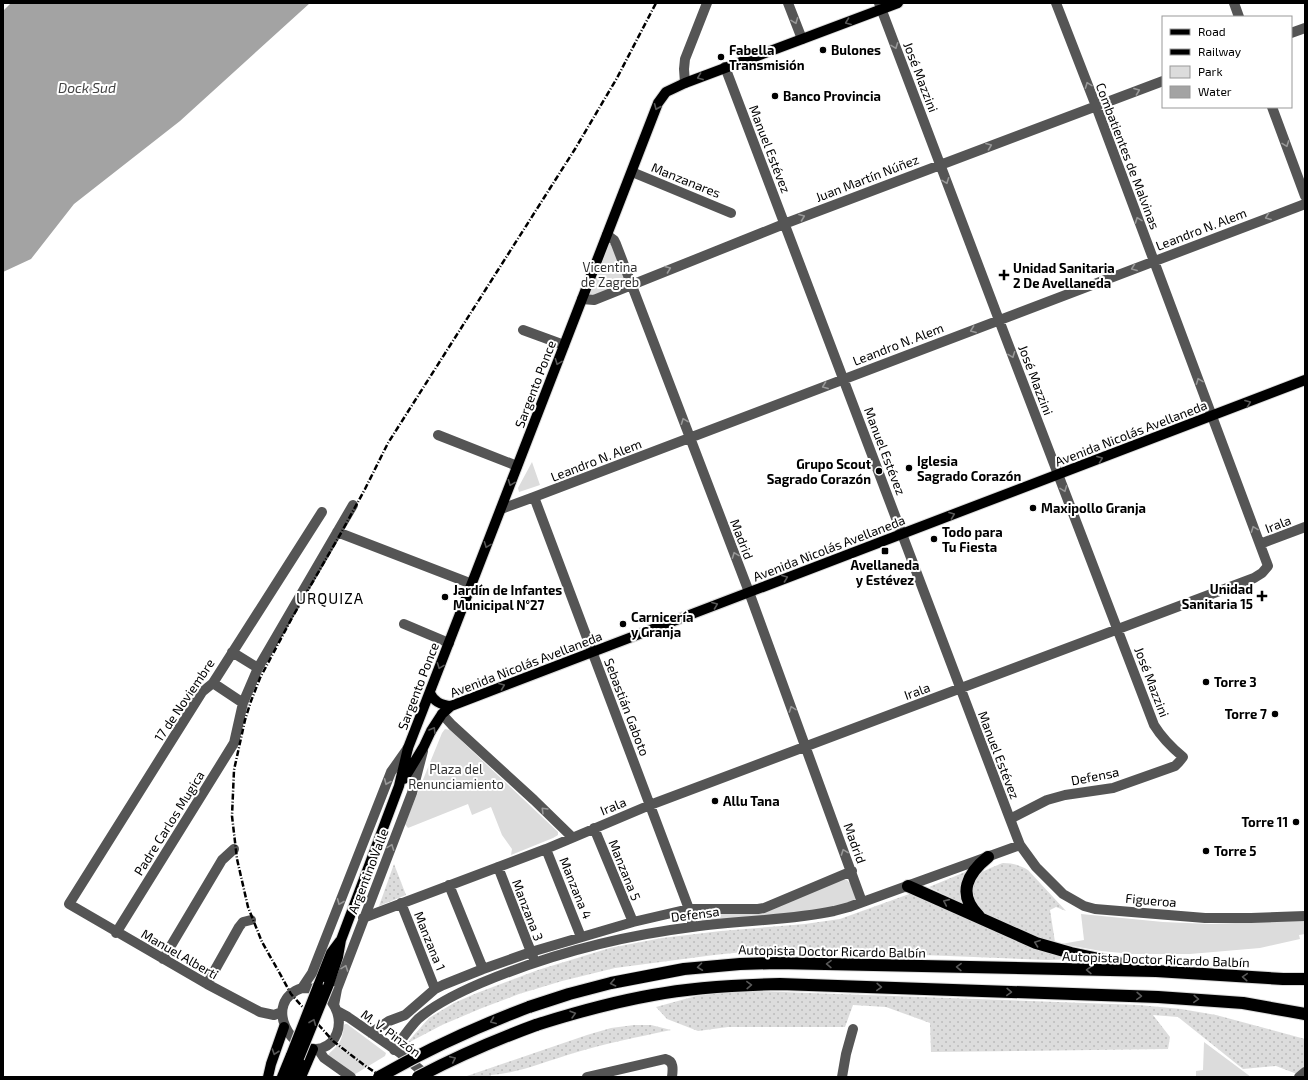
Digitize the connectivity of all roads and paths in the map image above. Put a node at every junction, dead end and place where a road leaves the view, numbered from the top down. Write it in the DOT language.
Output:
graph roads {
  1 [pos="707,3"];
  2 [pos="788,3"];
  3 [pos="898,3"];
  4 [pos="1056,3"];
  5 [pos="1234,3"];
  6 [pos="880,6"];
  7 [pos="1239,16"];
  8 [pos="1305,28"];
  9 [pos="1292,33"];
  10 [pos="802,39"];
  11 [pos="725,67"];
  12 [pos="1162,81"];
  13 [pos="685,83"];
  14 [pos="1096,106"];
  15 [pos="1272,108"];
  16 [pos="940,165"];
  17 [pos="632,172"];
  18 [pos="1305,196"];
  19 [pos="1305,204"];
  20 [pos="731,213"];
  21 [pos="784,224"];
  22 [pos="607,235"];
  23 [pos="1154,261"];
  24 [pos="632,284"];
  25 [pos="582,299"];
  26 [pos="998,320"];
  27 [pos="523,330"];
  28 [pos="564,345"];
  29 [pos="844,379"];
  30 [pos="1305,380"];
  31 [pos="1212,416"];
  32 [pos="438,434"];
  33 [pos="690,438"];
  34 [pos="518,466"];
  35 [pos="1058,475"];
  36 [pos="534,498"];
  37 [pos="353,505"];
  38 [pos="501,509"];
  39 [pos="322,512"];
  40 [pos="1305,527"];
  41 [pos="337,532"];
  42 [pos="903,534"];
  43 [pos="1260,544"];
  44 [pos="1268,566"];
  45 [pos="472,584"];
  46 [pos="749,592"];
  47 [pos="404,624"];
  48 [pos="1117,629"];
  49 [pos="449,643"];
  50 [pos="232,652"];
  51 [pos="592,652"];
  52 [pos="258,668"];
  53 [pos="213,683"];
  54 [pos="960,688"];
  55 [pos="430,693"];
  56 [pos="243,703"];
  57 [pos="451,706"];
  58 [pos="442,714"];
  59 [pos="424,746"];
  60 [pos="806,746"];
  61 [pos="408,748"];
  62 [pos="1183,757"];
  63 [pos="399,786"];
  64 [pos="650,805"];
  65 [pos="1010,819"];
  66 [pos="594,828"];
  67 [pos="572,838"];
  68 [pos="1020,845"];
  69 [pos="234,849"];
  70 [pos="546,849"];
  71 [pos="988,856"];
  72 [pos="498,867"];
  73 [pos="852,871"];
  74 [pos="449,886"];
  75 [pos="908,886"];
  76 [pos="862,902"];
  77 [pos="401,903"];
  78 [pos="68,904"];
  79 [pos="688,908"];
  80 [pos="1305,916"];
  81 [pos="364,918"];
  82 [pos="981,918"];
  83 [pos="251,920"];
  84 [pos="632,922"];
  85 [pos="693,926"];
  86 [pos="116,932"];
  87 [pos="581,937"];
  88 [pos="341,940"];
  89 [pos="531,952"];
  90 [pos="163,959"];
  91 [pos="535,963"];
  92 [pos="483,969"];
  93 [pos="1156,971"];
  94 [pos="1305,973"];
  95 [pos="1305,979"];
  96 [pos="1284,980"];
  97 [pos="207,984"];
  98 [pos="302,988"];
  99 [pos="436,989"];
  100 [pos="335,1008"];
  101 [pos="282,1012"];
  102 [pos="1305,1014"];
  103 [pos="284,1027"];
  104 [pos="853,1028"];
  105 [pos="371,1033"];
  106 [pos="315,1049"];
  107 [pos="394,1050"];
  108 [pos="1305,1072"];
  109 [pos="268,1077"];
  110 [pos="282,1077"];
  111 [pos="290,1077"];
  112 [pos="301,1077"];
  113 [pos="351,1077"];
  114 [pos="379,1077"];
  115 [pos="418,1077"];
  116 [pos="429,1077"];
  117 [pos="587,1077"];
  118 [pos="672,1077"];
  119 [pos="842,1077"];
  120 [pos="1299,1077"];
  1 -- 13 [label="street"];
  2 -- 10 [label="street, one-way"];
  3 -- 6 [label="main road, Sargento Ponce"];
  14 -- 4 [label="street, Combatientes de Malvinas, one-way"];
  5 -- 7 [label="street"];
  6 -- 10 [label="main road, Sargento Ponce, one-way"];
  6 -- 16 [label="street, José Mazzini, one-way"];
  8 -- 9 [label="street"];
  10 -- 11 [label="main road, Sargento Ponce"];
  11 -- 13 [label="main road, Sargento Ponce, one-way"];
  11 -- 21 [label="street, Manuel Estévez"];
  14 -- 12 [label="street, Juan Martín Núñez, one-way"];
  13 -- 17 [label="main road, Sargento Ponce, one-way"];
  16 -- 14 [label="street, Juan Martín Núñez, one-way"];
  23 -- 14 [label="street, Combatientes de Malvinas, one-way"];
  15 -- 18 [label="street, one-way"];
  21 -- 16 [label="street, Juan Martín Núñez, one-way"];
  16 -- 26 [label="street, José Mazzini, one-way"];
  17 -- 20 [label="street, Manzanares"];
  17 -- 22 [label="main road, Sargento Ponce"];
  19 -- 23 [label="street, Leandro N. Alem, one-way"];
  24 -- 21 [label="street, Juan Martín Núñez, one-way"];
  21 -- 29 [label="street, Manuel Estévez"];
  22 -- 24 [label="street, Madrid"];
  22 -- 25 [label="main road, Sargento Ponce"];
  23 -- 26 [label="street, Leandro N. Alem, one-way"];
  31 -- 23 [label="street, Combatientes de Malvinas, one-way"];
  24 -- 25 [label="street, Juan Martín Núñez"];
  33 -- 24 [label="street, Madrid, one-way"];
  25 -- 28 [label="main road, Sargento Ponce"];
  26 -- 29 [label="street, Leandro N. Alem, one-way"];
  26 -- 35 [label="street, José Mazzini, one-way"];
  27 -- 28 [label="street"];
  28 -- 34 [label="main road, Sargento Ponce, one-way"];
  29 -- 33 [label="street, Leandro N. Alem, one-way"];
  29 -- 42 [label="street, Manuel Estévez"];
  31 -- 30 [label="main road, Avenida Nicolás Avellaneda, one-way"];
  35 -- 31 [label="main road, Avenida Nicolás Avellaneda, one-way"];
  43 -- 31 [label="street, Combatientes de Malvinas, one-way"];
  32 -- 34 [label="street"];
  33 -- 36 [label="street, Leandro N. Alem"];
  46 -- 33 [label="street, Madrid, one-way"];
  34 -- 38 [label="main road, Sargento Ponce, one-way"];
  42 -- 35 [label="main road, Avenida Nicolás Avellaneda, one-way"];
  35 -- 48 [label="street, José Mazzini, one-way"];
  36 -- 38 [label="street, Leandro N. Alem"];
  36 -- 51 [label="street, Sebastián Gaboto"];
  37 -- 41 [label="street, Padre Carlos Mugica"];
  38 -- 45 [label="main road, Sargento Ponce, one-way"];
  39 -- 50 [label="street, 17 de Noviembre"];
  40 -- 43 [label="street, Irala"];
  41 -- 45 [label="street"];
  41 -- 52 [label="street, Padre Carlos Mugica"];
  46 -- 42 [label="main road, Avenida Nicolás Avellaneda, one-way"];
  42 -- 54 [label="street, Manuel Estévez"];
  43 -- 44 [label="street, Combatientes de Malvinas"];
  44 -- 48 [label="street, Irala"];
  45 -- 49 [label="main road, Sargento Ponce"];
  51 -- 46 [label="main road, Avenida Nicolás Avellaneda, one-way"];
  60 -- 46 [label="street, Madrid, one-way"];
  47 -- 49 [label="street"];
  48 -- 54 [label="street, Irala"];
  48 -- 62 [label="street, José Mazzini"];
  49 -- 55 [label="main road, Sargento Ponce, one-way"];
  50 -- 52 [label="street"];
  50 -- 53 [label="street, 17 de Noviembre"];
  57 -- 51 [label="main road, Avenida Nicolás Avellaneda, one-way"];
  51 -- 64 [label="street, Sebastián Gaboto"];
  52 -- 56 [label="street, Padre Carlos Mugica"];
  53 -- 56 [label="street"];
  53 -- 78 [label="street, 17 de Noviembre"];
  54 -- 60 [label="street, Irala"];
  54 -- 65 [label="street, Manuel Estévez"];
  55 -- 57 [label="main road"];
  55 -- 61 [label="main road, Sargento Ponce"];
  56 -- 86 [label="street, Padre Carlos Mugica"];
  57 -- 58 [label="main road, Avenida Nicolás Avellaneda"];
  59 -- 58 [label="main road, Avenida Nicolás Avellaneda, one-way"];
  67 -- 58 [label="street, one-way"];
  59 -- 63 [label="main road, Avenida Nicolás Avellaneda"];
  81 -- 59 [label="street, Argentino Valle, one-way"];
  60 -- 64 [label="street, Irala"];
  73 -- 60 [label="street, Madrid, one-way"];
  61 -- 63 [label="main road, Sargento Ponce"];
  61 -- 98 [label="street, Argentino Valle, one-way"];
  62 -- 65 [label="street, Defensa"];
  63 -- 88 [label="main road"];
  64 -- 66 [label="street, Irala"];
  64 -- 79 [label="street, Sebastián Gaboto"];
  65 -- 68 [label="street, Manuel Estévez"];
  66 -- 67 [label="street, Irala"];
  66 -- 84 [label="street, Manzana 5"];
  67 -- 70 [label="street, Irala"];
  68 -- 71 [label="street, Defensa"];
  68 -- 80 [label="street, Figueroa"];
  69 -- 90 [label="street"];
  70 -- 72 [label="street, Irala"];
  70 -- 87 [label="street, Manzana 4"];
  71 -- 75 [label="street, Defensa"];
  71 -- 82 [label="highway"];
  72 -- 74 [label="street, Irala"];
  72 -- 89 [label="street, Manzana 3"];
  73 -- 76 [label="street, Madrid"];
  73 -- 79 [label="street"];
  74 -- 77 [label="street, Irala"];
  74 -- 92 [label="street"];
  75 -- 76 [label="street, Defensa"];
  82 -- 75 [label="highway, one-way"];
  76 -- 85 [label="street, Defensa"];
  77 -- 81 [label="street, Irala"];
  77 -- 99 [label="street, Manzana 1"];
  78 -- 86 [label="street, Manuel Alberti"];
  79 -- 84 [label="street"];
  79 -- 85 [label="street, Sebastián Gaboto"];
  100 -- 81 [label="street, Argentino Valle, one-way"];
  93 -- 82 [label="highway, one-way"];
  83 -- 97 [label="street"];
  84 -- 87 [label="street"];
  85 -- 91 [label="street, Defensa"];
  86 -- 90 [label="street, Manuel Alberti"];
  87 -- 89 [label="street"];
  88 -- 110 [label="main road, bridge"];
  111 -- 88 [label="main road, one-way, bridge"];
  89 -- 91 [label="street, Manzana 3"];
  89 -- 92 [label="street"];
  90 -- 97 [label="street, Manuel Alberti"];
  91 -- 107 [label="street, Defensa"];
  92 -- 99 [label="street"];
  96 -- 93 [label="highway, Autopista Doctor Ricardo Balbín, one-way"];
  93 -- 114 [label="highway, Autopista Doctor Ricardo Balbín, one-way, bridge"];
  94 -- 96 [label="highway"];
  95 -- 96 [label="highway, Autopista Doctor Ricardo Balbín"];
  97 -- 101 [label="street, Manuel Alberti"];
  98 -- 100 [label="street"];
  98 -- 101 [label="street"];
  99 -- 105 [label="street"];
  100 -- 105 [label="street, M. V. Pinzón"];
  100 -- 106 [label="street"];
  101 -- 103 [label="street"];
  115 -- 102 [label="highway, one-way, bridge"];
  103 -- 106 [label="street"];
  103 -- 109 [label="main road, one-way"];
  104 -- 119 [label="street"];
  105 -- 107 [label="street, M. V. Pinzón"];
  106 -- 112 [label="main road"];
  106 -- 113 [label="street"];
  107 -- 116 [label="street, M. V. Pinzón"];
  108 -- 120 [label="street"];
  117 -- 118 [label="street"];
}
